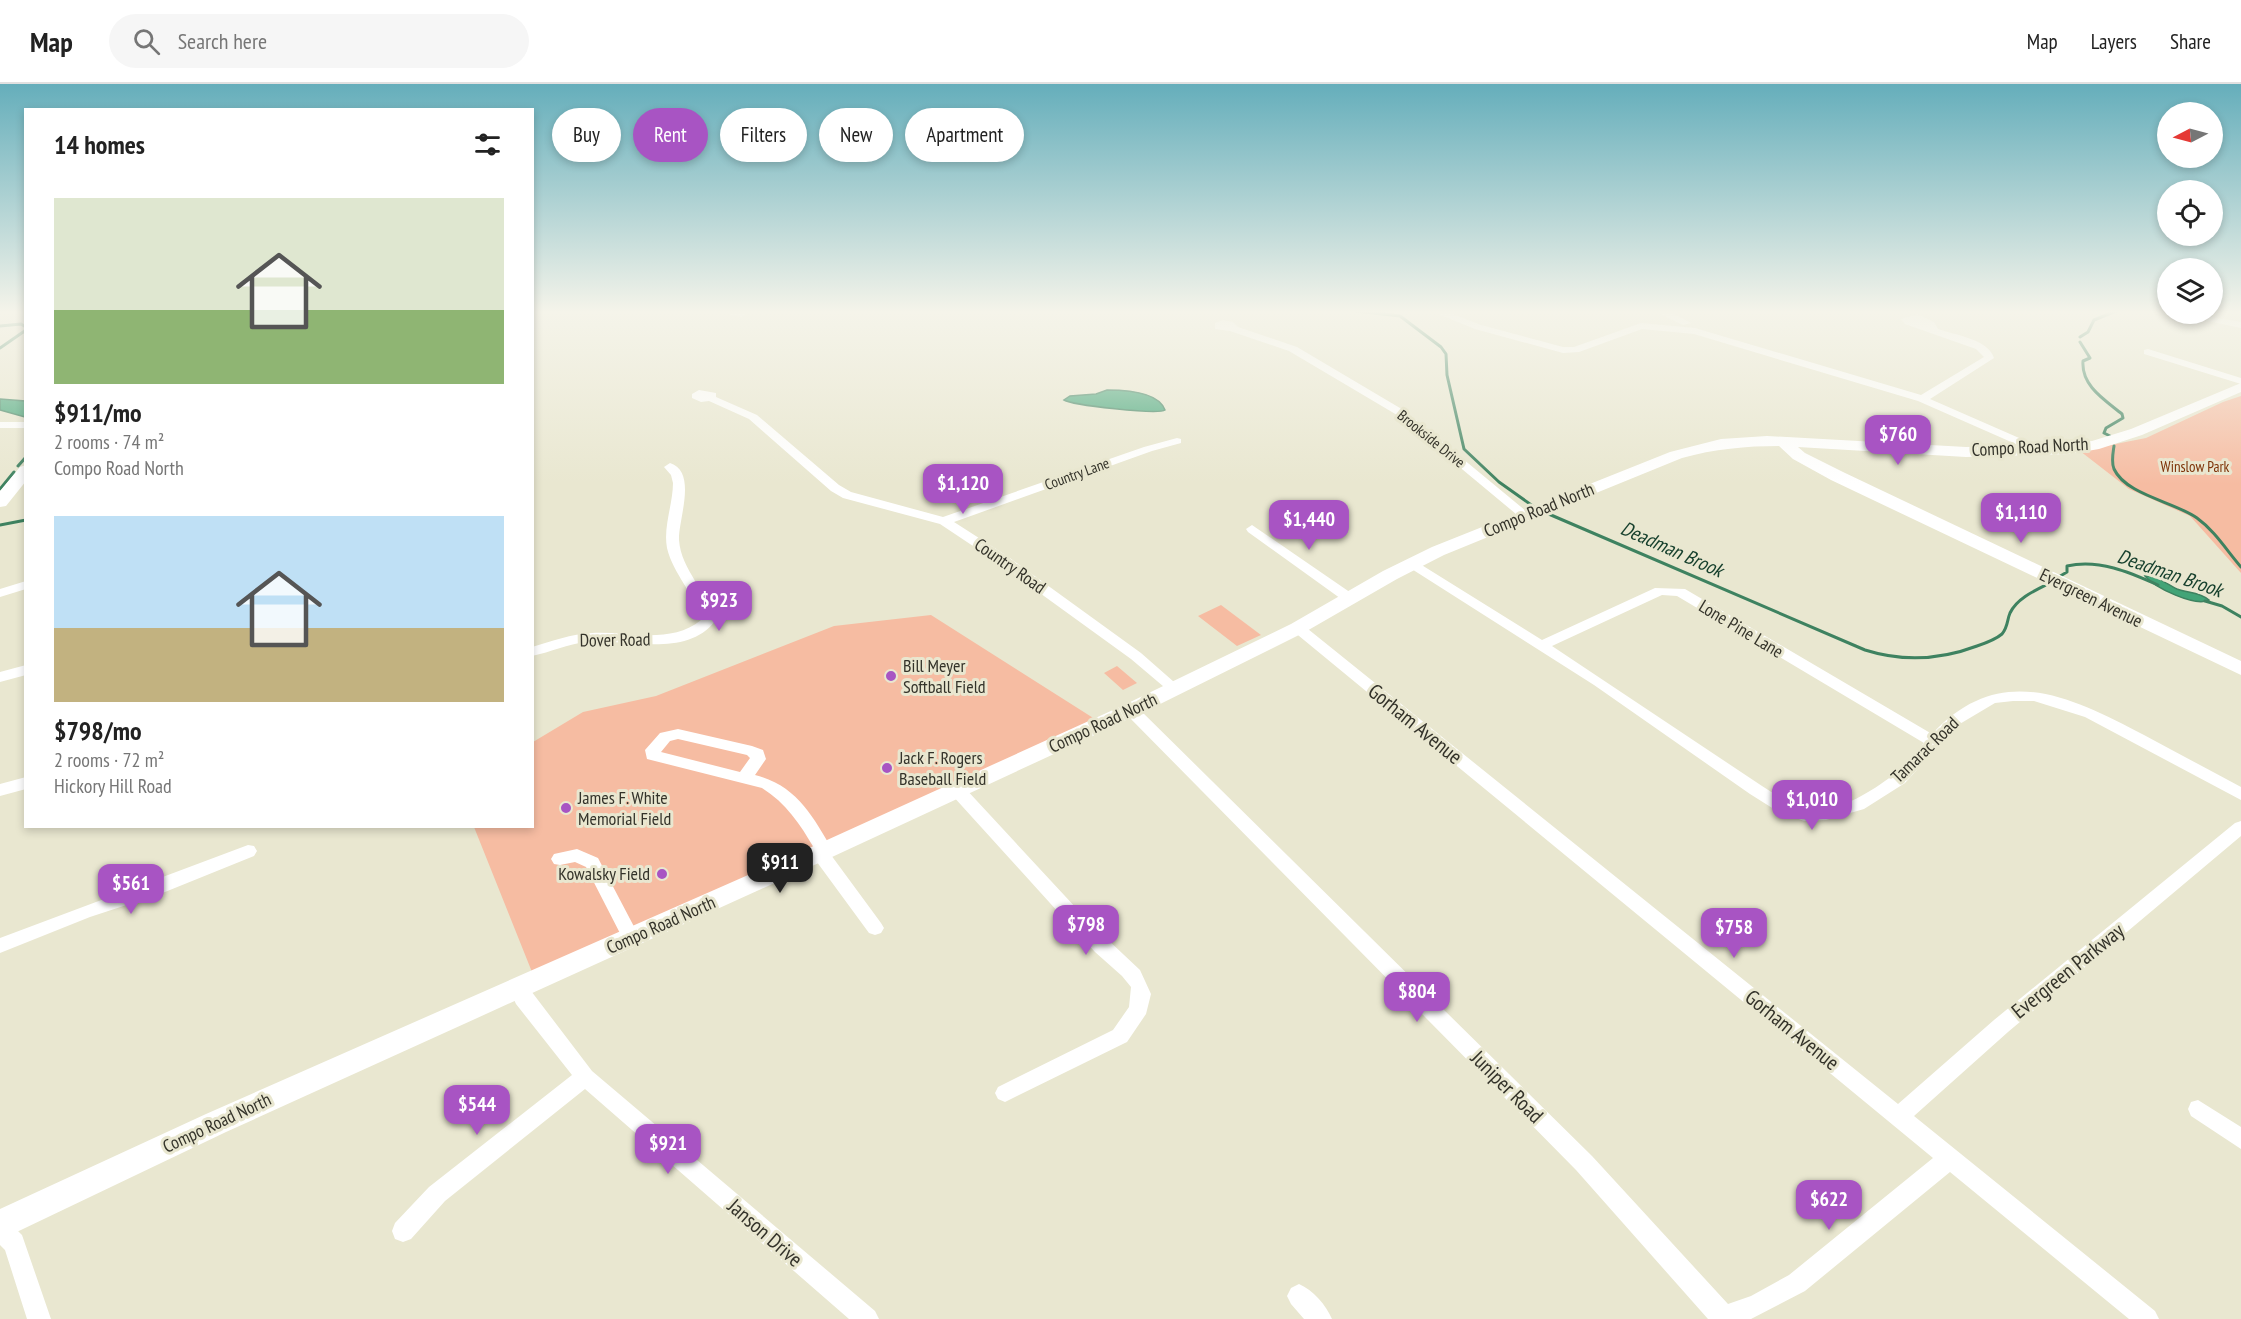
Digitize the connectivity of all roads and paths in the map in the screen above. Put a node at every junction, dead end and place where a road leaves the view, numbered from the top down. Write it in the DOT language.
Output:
graph roads {
  1 [pos="1326,369"];
  2 [pos="1822,369"];
  3 [pos="1972,369"];
  4 [pos="2201,369"];
  5 [pos="2241,381"];
  6 [pos="2241,387"];
  7 [pos="710,398"];
  8 [pos="1922,399"];
  9 [pos="0,425"];
  10 [pos="24,425"];
  11 [pos="1177,441"];
  12 [pos="1783,441"];
  13 [pos="2031,450"];
  14 [pos="670,467"];
  15 [pos="24,472"];
  16 [pos="0,502"];
  17 [pos="1535,512"];
  18 [pos="944,521"];
  19 [pos="1252,530"];
  20 [pos="1412,563"];
  21 [pos="24,586"];
  22 [pos="0,593"];
  23 [pos="1349,598"];
  24 [pos="1298,628"];
  25 [pos="1540,646"];
  26 [pos="534,651"];
  27 [pos="2241,669"];
  28 [pos="24,671"];
  29 [pos="0,677"];
  30 [pos="1175,689"];
  31 [pos="1131,710"];
  32 [pos="1933,741"];
  33 [pos="744,778"];
  34 [pos="24,784"];
  35 [pos="0,790"];
  36 [pos="958,791"];
  37 [pos="2241,794"];
  38 [pos="2241,827"];
  39 [pos="248,851"];
  40 [pos="822,852"];
  41 [pos="560,859"];
  42 [pos="875,928"];
  43 [pos="631,938"];
  44 [pos="0,946"];
  45 [pos="518,989"];
  46 [pos="585,1077"];
  47 [pos="1005,1093"];
  48 [pos="2198,1109"];
  49 [pos="1898,1117"];
  50 [pos="2241,1139"];
  51 [pos="1949,1159"];
  52 [pos="0,1227"];
  53 [pos="403,1232"];
  54 [pos="1299,1296"];
  55 [pos="1722,1318"];
  56 [pos="39,1319"];
  57 [pos="867,1319"];
  58 [pos="1320,1319"];
  59 [pos="2147,1319"];
  1 -- 17 [label="street, Brookside Drive"];
  2 -- 8 [label="street"];
  3 -- 8 [label="street"];
  4 -- 5 [label="street"];
  6 -- 13 [label="main road, Compo Road North"];
  7 -- 18 [label="street, Country Road"];
  8 -- 13 [label="street"];
  9 -- 10 [label="street"];
  11 -- 18 [label="street, Country Lane"];
  12 -- 13 [label="main road, Compo Road North"];
  12 -- 17 [label="main road, Compo Road North"];
  12 -- 27 [label="main road, Evergreen Avenue"];
  14 -- 26 [label="street, Dover Road"];
  15 -- 16 [label="main road"];
  17 -- 20 [label="main road, Compo Road North"];
  18 -- 30 [label="street, Country Road"];
  19 -- 23 [label="street"];
  20 -- 23 [label="main road, Compo Road North"];
  20 -- 25 [label="street, Tamarac Road"];
  21 -- 22 [label="street"];
  23 -- 24 [label="main road, Compo Road North"];
  24 -- 30 [label="main road, Compo Road North"];
  24 -- 49 [label="street, Gorham Avenue"];
  25 -- 32 [label="street, Lone Pine Lane"];
  25 -- 32 [label="street, Tamarac Road"];
  28 -- 29 [label="street"];
  30 -- 31 [label="main road, Compo Road North"];
  31 -- 36 [label="main road, Compo Road North"];
  31 -- 55 [label="street, Juniper Road"];
  32 -- 37 [label="street, Tamarac Road"];
  33 -- 33 [label="street"];
  33 -- 40 [label="street"];
  34 -- 35 [label="street"];
  36 -- 40 [label="main road, Compo Road North"];
  36 -- 47 [label="street"];
  38 -- 49 [label="street, Evergreen Parkway"];
  39 -- 44 [label="street"];
  40 -- 42 [label="street"];
  40 -- 43 [label="main road, Compo Road North"];
  41 -- 43 [label="street"];
  43 -- 45 [label="main road, Compo Road North"];
  45 -- 46 [label="street, Janson Drive"];
  45 -- 52 [label="main road, Compo Road North"];
  46 -- 53 [label="street"];
  46 -- 57 [label="street, Janson Drive"];
  48 -- 50 [label="street"];
  49 -- 51 [label="street, Gorham Avenue"];
  51 -- 55 [label="street"];
  51 -- 59 [label="street, Gorham Avenue"];
  52 -- 56 [label="street"];
  54 -- 58 [label="street"];
}
